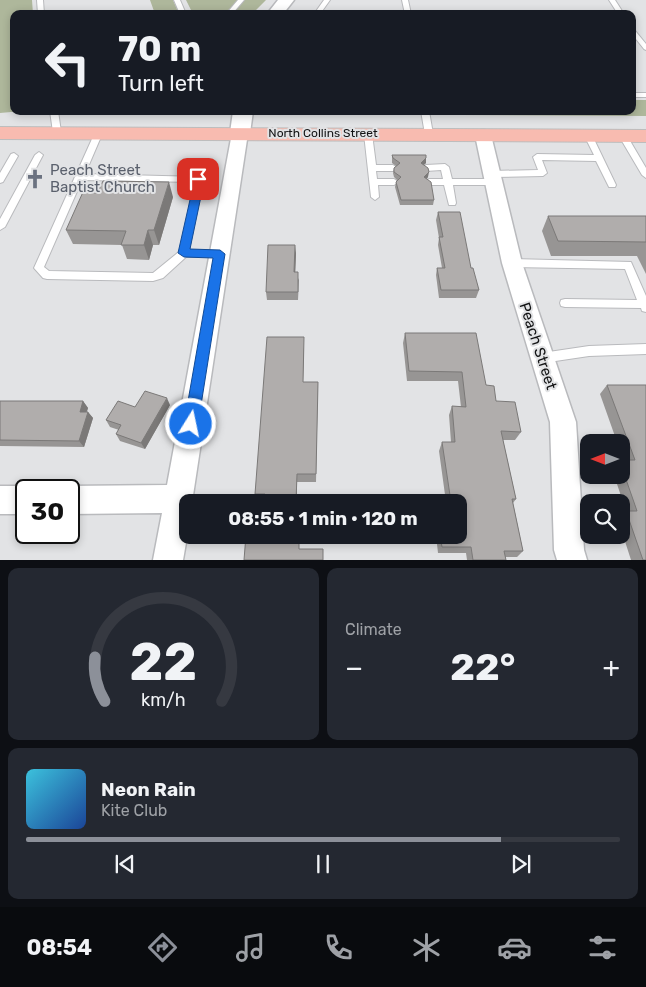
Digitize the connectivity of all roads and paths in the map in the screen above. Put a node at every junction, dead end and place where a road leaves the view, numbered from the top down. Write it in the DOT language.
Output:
graph roads {
  1 [pos="241,0"];
  2 [pos="286,0"];
  3 [pos="232,10"];
  4 [pos="278,10"];
  5 [pos="636,34"];
  6 [pos="646,48"];
  7 [pos="55,115"];
  8 [pos="426,115"];
  9 [pos="242,122"];
  10 [pos="57,132"];
  11 [pos="99,132"];
  12 [pos="1,133"];
  13 [pos="368,134"];
  14 [pos="429,134"];
  15 [pos="483,135"];
  16 [pos="588,136"];
  17 [pos="623,136"];
  18 [pos="646,136"];
  19 [pos="39,155"];
  20 [pos="14,156"];
  21 [pos="599,158"];
  22 [pos="372,168"];
  23 [pos="392,168"];
  24 [pos="426,168"];
  25 [pos="646,175"];
  26 [pos="79,177"];
  27 [pos="493,178"];
  28 [pos="0,180"];
  29 [pos="374,182"];
  30 [pos="394,182"];
  31 [pos="429,182"];
  32 [pos="448,182"];
  33 [pos="612,185"];
  34 [pos="375,196"];
  35 [pos="0,203"];
  36 [pos="13,203"];
  37 [pos="452,203"];
  38 [pos="0,227"];
  39 [pos="184,253"];
  40 [pos="220,254"];
  41 [pos="512,263"];
  42 [pos="565,303"];
  43 [pos="645,306"];
  44 [pos="646,349"];
  45 [pos="541,358"];
  46 [pos="178,499"];
  47 [pos="0,500"];
  48 [pos="15,500"];
  49 [pos="80,500"];
  50 [pos="168,560"];
  51 [pos="572,560"];
  1 -- 3 [label="lane"];
  2 -- 4 [label="street"];
  5 -- 6 [label="lane"];
  7 -- 10 [label="lane"];
  8 -- 14 [label="lane"];
  9 -- 11 [label="main road, North Collins Street"];
  9 -- 13 [label="main road, North Collins Street"];
  9 -- 40 [label="street"];
  10 -- 11 [label="main road, North Collins Street"];
  10 -- 12 [label="main road, North Collins Street"];
  11 -- 26 [label="lane"];
  13 -- 14 [label="main road, North Collins Street"];
  13 -- 22 [label="lane"];
  14 -- 15 [label="main road, North Collins Street"];
  15 -- 16 [label="main road, North Collins Street"];
  15 -- 27 [label="street, Peach Street"];
  16 -- 17 [label="main road, North Collins Street"];
  16 -- 21 [label="lane"];
  17 -- 18 [label="main road, North Collins Street"];
  17 -- 25 [label="lane"];
  19 -- 36 [label="lane"];
  20 -- 28 [label="lane"];
  21 -- 27 [label="lane"];
  21 -- 33 [label="lane"];
  22 -- 23 [label="lane"];
  22 -- 29 [label="lane"];
  24 -- 32 [label="lane"];
  26 -- 39 [label="lane"];
  26 -- 39 [label="lane"];
  27 -- 32 [label="lane"];
  27 -- 41 [label="street, Peach Street"];
  29 -- 30 [label="lane"];
  29 -- 34 [label="lane"];
  31 -- 32 [label="lane"];
  32 -- 37 [label="lane"];
  35 -- 36 [label="lane"];
  36 -- 38 [label="lane"];
  39 -- 40 [label="lane"];
  40 -- 46 [label="street"];
  41 -- 43 [label="lane"];
  41 -- 45 [label="street, Peach Street"];
  42 -- 43 [label="lane"];
  44 -- 45 [label="lane"];
  45 -- 51 [label="street, Peach Street"];
  46 -- 49 [label="street"];
  46 -- 50 [label="street"];
  47 -- 48 [label="street"];
}
